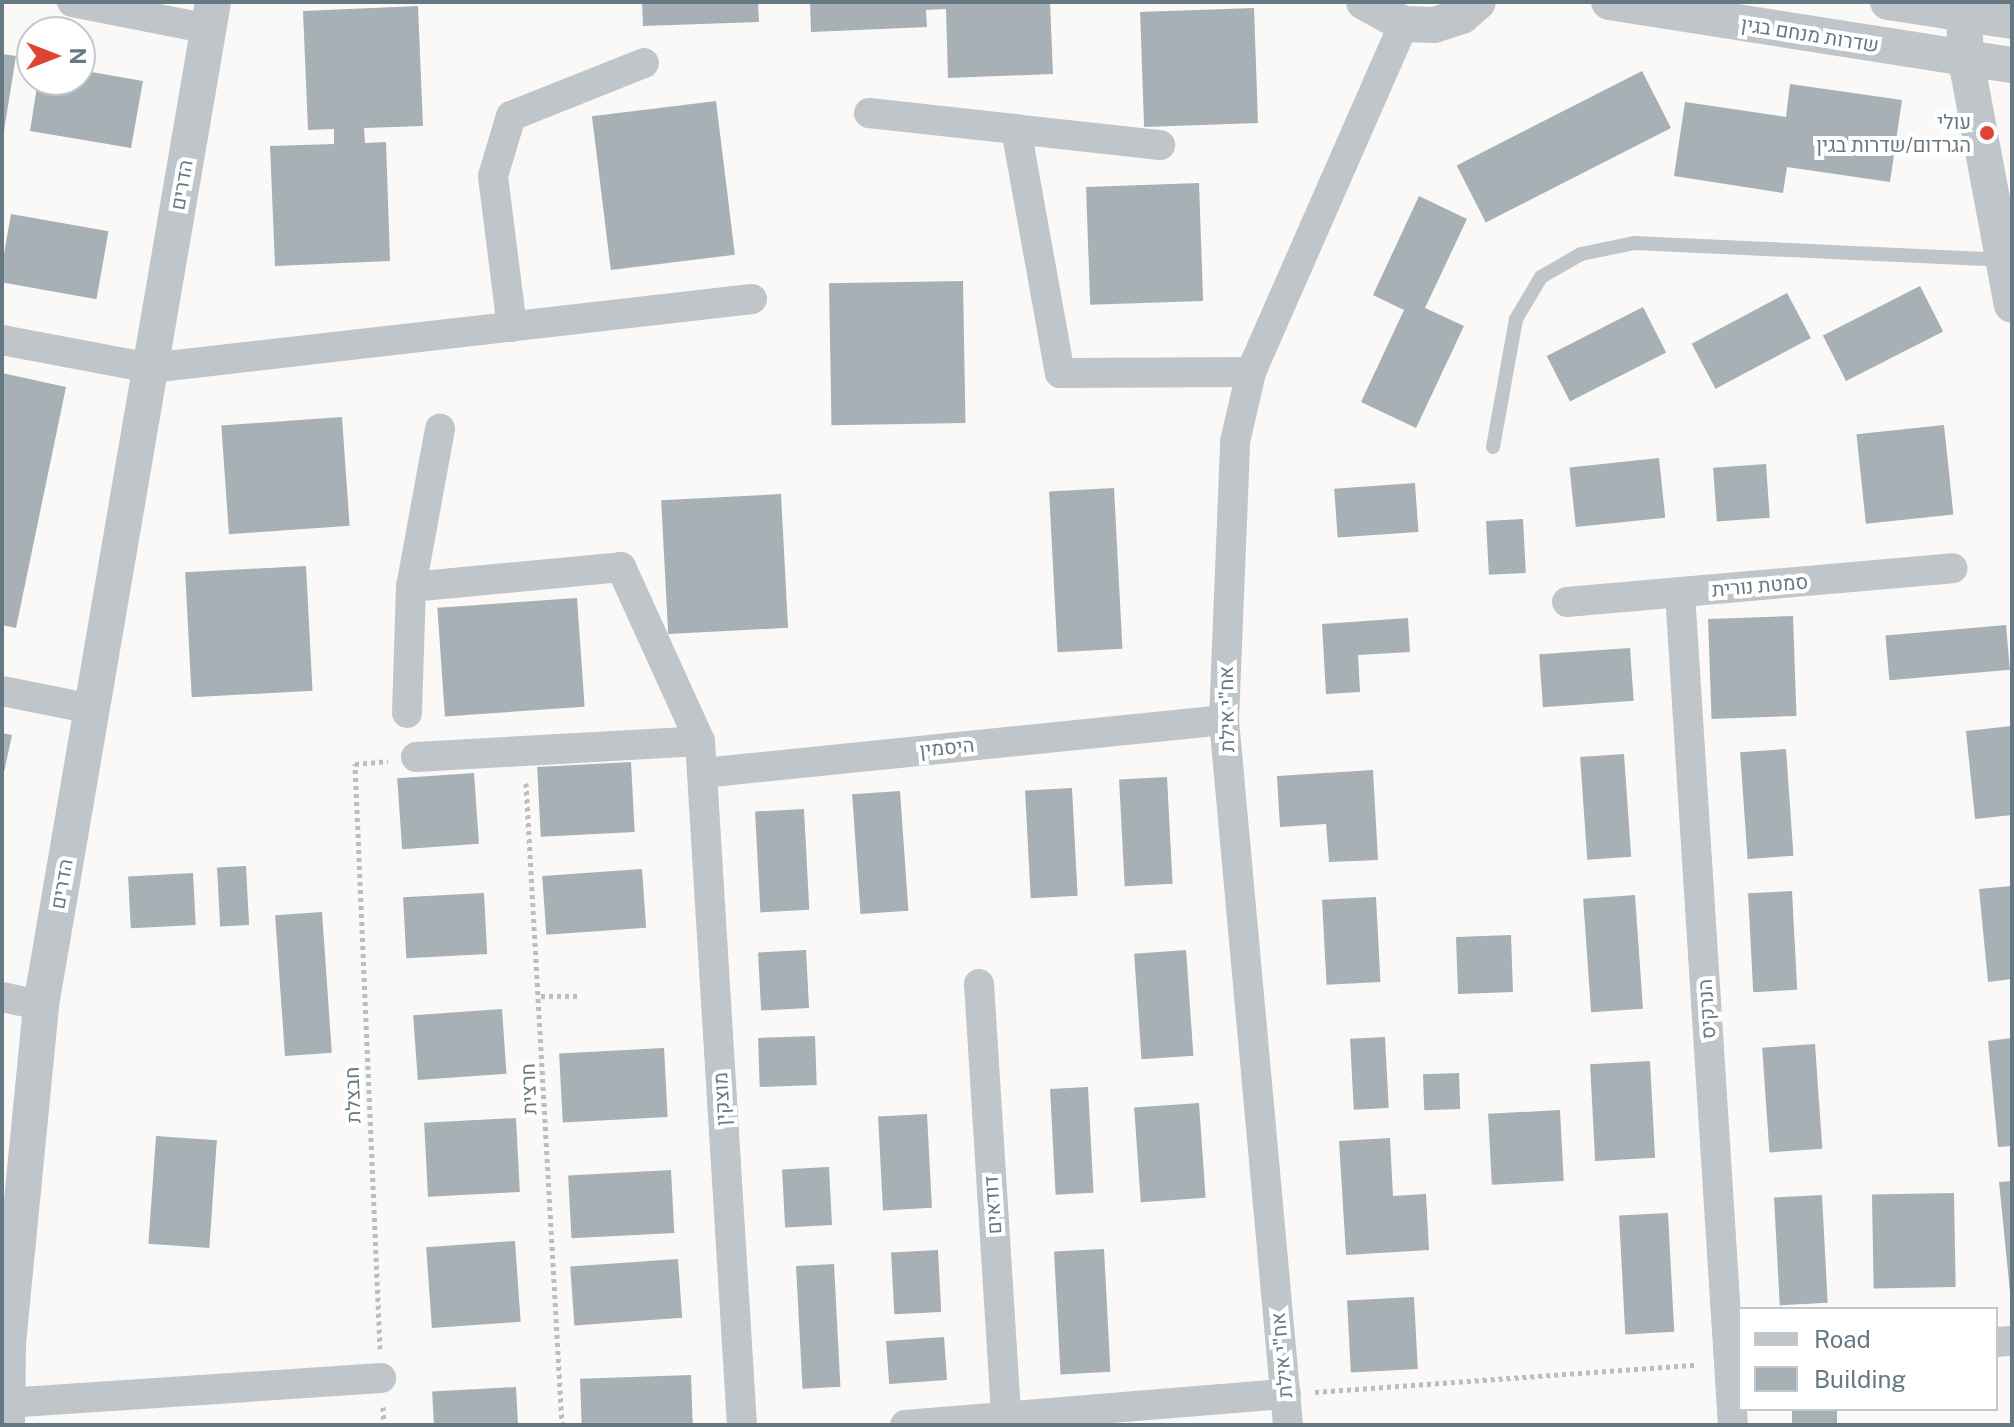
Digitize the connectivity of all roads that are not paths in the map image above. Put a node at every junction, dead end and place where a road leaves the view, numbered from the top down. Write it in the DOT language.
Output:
graph roads {
  1 [pos="72,2"];
  2 [pos="1364,2"];
  3 [pos="1478,2"];
  4 [pos="1609,2"];
  5 [pos="1888,2"];
  6 [pos="211,15"];
  7 [pos="1964,17"];
  8 [pos="2012,21"];
  9 [pos="1404,24"];
  10 [pos="1966,60"];
  11 [pos="644,63"];
  12 [pos="2012,65"];
  13 [pos="869,113"];
  14 [pos="1016,129"];
  15 [pos="1160,145"];
  16 [pos="2005,260"];
  17 [pos="752,299"];
  18 [pos="2012,305"];
  19 [pos="512,327"];
  20 [pos="2,340"];
  21 [pos="150,368"];
  22 [pos="1251,372"];
  23 [pos="440,429"];
  24 [pos="1493,447"];
  25 [pos="1953,568"];
  26 [pos="411,587"];
  27 [pos="1680,593"];
  28 [pos="1567,602"];
  29 [pos="2,691"];
  30 [pos="92,709"];
  31 [pos="407,713"];
  32 [pos="1224,720"];
  33 [pos="700,741"];
  34 [pos="416,757"];
  35 [pos="703,773"];
  36 [pos="979,984"];
  37 [pos="2,997"];
  38 [pos="41,1005"];
  39 [pos="5,1343"];
  40 [pos="1735,1362"];
  41 [pos="381,1378"];
  42 [pos="1286,1394"];
  43 [pos="6,1414"];
  44 [pos="1007,1421"];
  45 [pos="742,1425"];
  46 [pos="905,1425"];
  47 [pos="1288,1425"];
  48 [pos="1733,1425"];
  1 -- 6 [label="street"];
  2 -- 9 [label="street"];
  3 -- 9 [label="street"];
  4 -- 10 [label="street, שדרות מנחם בגין"];
  5 -- 7 [label="street"];
  6 -- 21 [label="street, הדרים"];
  7 -- 8 [label="street"];
  7 -- 10 [label="street"];
  9 -- 22 [label="street, אח\"י אילת"];
  10 -- 12 [label="street, שדרות מנחם בגין"];
  10 -- 16 [label="street"];
  11 -- 19 [label="street"];
  13 -- 14 [label="street"];
  14 -- 15 [label="street"];
  14 -- 22 [label="street"];
  16 -- 18 [label="street"];
  16 -- 24 [label="lane"];
  17 -- 19 [label="street"];
  19 -- 21 [label="street"];
  20 -- 21 [label="street"];
  21 -- 30 [label="street, הדרים"];
  22 -- 32 [label="street, אח\"י אילת"];
  23 -- 26 [label="street"];
  25 -- 27 [label="street, סמטת נורית"];
  26 -- 31 [label="street"];
  26 -- 33 [label="street"];
  27 -- 28 [label="street, סמטת נורית"];
  27 -- 40 [label="street, הנרקיס"];
  29 -- 30 [label="street"];
  30 -- 38 [label="street, הדרים"];
  32 -- 35 [label="street, היסמין"];
  32 -- 42 [label="street, אח\"י אילת"];
  33 -- 34 [label="street"];
  33 -- 35 [label="street"];
  35 -- 45 [label="street, מוצקין"];
  36 -- 44 [label="street, דודאים"];
  37 -- 38 [label="street"];
  38 -- 39 [label="street, הדרים"];
  39 -- 43 [label="street, הדרים"];
  40 -- 48 [label="street, הנרקיס"];
  41 -- 43 [label="street, הדרים"];
  42 -- 44 [label="street"];
  42 -- 47 [label="street, אח\"י אילת"];
  44 -- 46 [label="street"];
}
